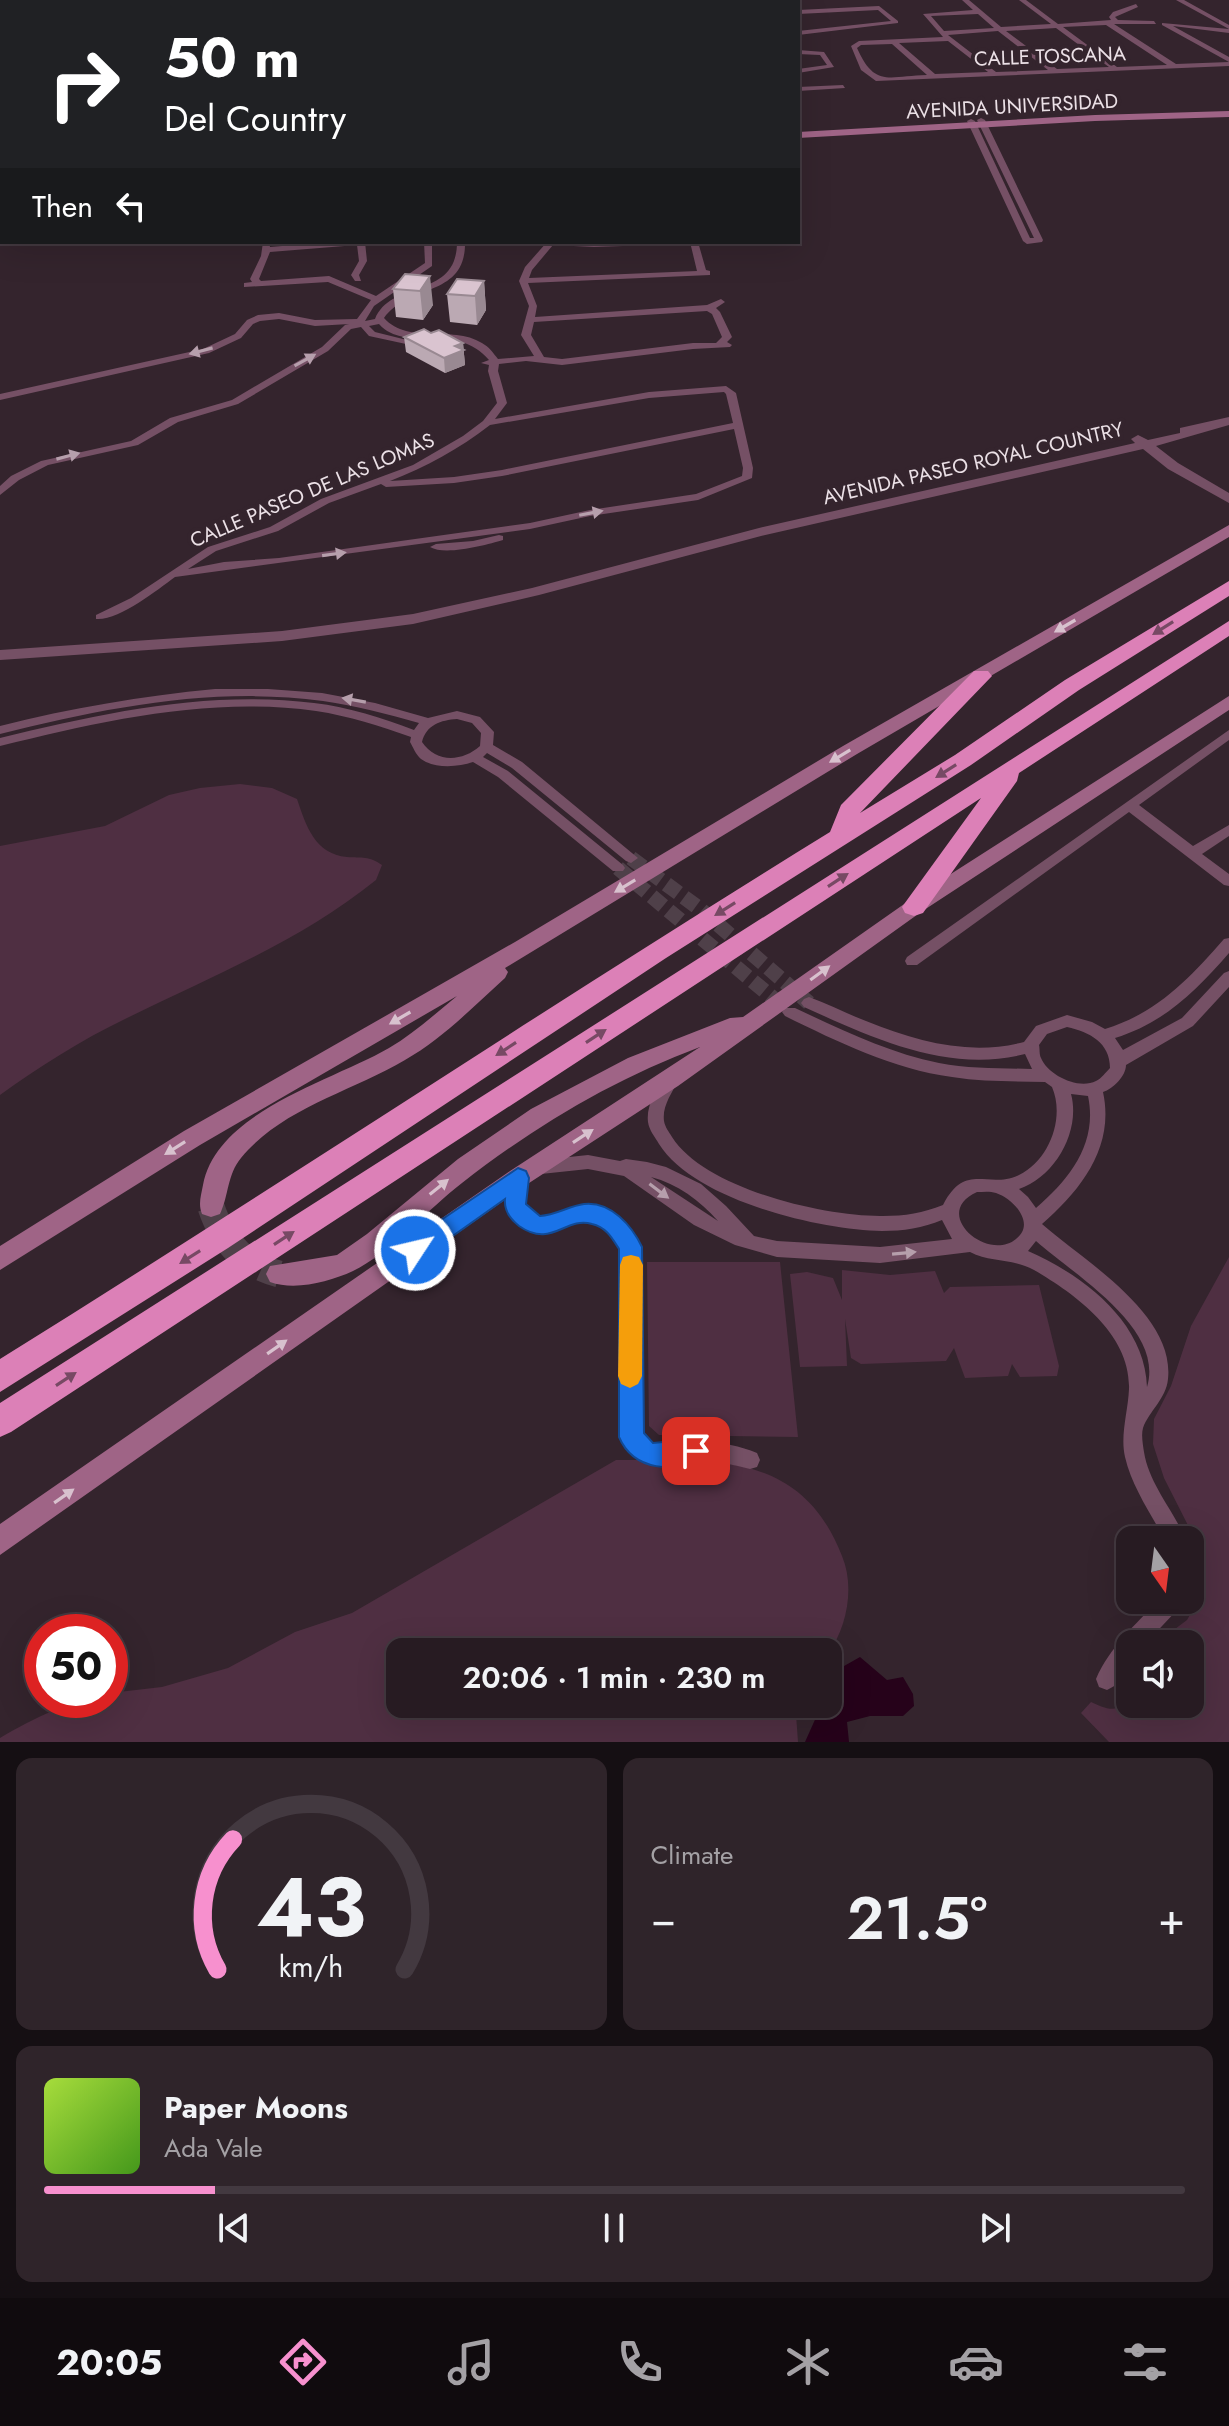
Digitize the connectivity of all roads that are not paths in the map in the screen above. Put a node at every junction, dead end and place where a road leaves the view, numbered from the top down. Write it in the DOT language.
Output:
graph roads {
  1 [pos="965,0"];
  2 [pos="1022,0"];
  3 [pos="1126,0"];
  4 [pos="1179,0"];
  5 [pos="1136,6"];
  6 [pos="800,12"];
  7 [pos="978,12"];
  8 [pos="1152,20"];
  9 [pos="1112,23"];
  10 [pos="1169,23"];
  11 [pos="1056,27"];
  12 [pos="1229,28"];
  13 [pos="1001,31"];
  14 [pos="800,33"];
  15 [pos="942,33"];
  16 [pos="949,39"];
  17 [pos="893,41"];
  18 [pos="800,52"];
  19 [pos="1229,62"];
  20 [pos="1174,66"];
  21 [pos="1117,70"];
  22 [pos="800,71"];
  23 [pos="1056,72"];
  24 [pos="995,74"];
  25 [pos="935,78"];
  26 [pos="843,87"];
  27 [pos="800,89"];
  28 [pos="1229,112"];
  29 [pos="977,124"];
  30 [pos="800,128"];
  31 [pos="800,135"];
  32 [pos="428,244"];
  33 [pos="461,244"];
  34 [pos="550,244"];
  35 [pos="695,244"];
  36 [pos="362,245"];
  37 [pos="266,246"];
  38 [pos="358,279"];
  39 [pos="410,281"];
  40 [pos="523,281"];
  41 [pos="348,285"];
  42 [pos="429,288"];
  43 [pos="386,294"];
  44 [pos="376,299"];
  45 [pos="721,302"];
  46 [pos="709,308"];
  47 [pos="380,319"];
  48 [pos="530,320"];
  49 [pos="361,322"];
  50 [pos="532,347"];
  51 [pos="489,361"];
  52 [pos="542,361"];
  53 [pos="739,382"];
  54 [pos="726,389"];
  55 [pos="0,397"];
  56 [pos="502,403"];
  57 [pos="527,415"];
  58 [pos="1229,421"];
  59 [pos="487,423"];
  60 [pos="737,425"];
  61 [pos="698,434"];
  62 [pos="1148,440"];
  63 [pos="742,445"];
  64 [pos="1179,463"];
  65 [pos="420,466"];
  66 [pos="437,482"];
  67 [pos="369,485"];
  68 [pos="1229,487"];
  69 [pos="0,492"];
  70 [pos="1229,499"];
  71 [pos="1229,530"];
  72 [pos="244,540"];
  73 [pos="257,563"];
  74 [pos="167,577"];
  75 [pos="1229,587"];
  76 [pos="100,617"];
  77 [pos="1229,627"];
  78 [pos="0,655"];
  79 [pos="981,676"];
  80 [pos="1229,702"];
  81 [pos="429,722"];
  82 [pos="0,730"];
  83 [pos="1229,734"];
  84 [pos="417,735"];
  85 [pos="0,742"];
  86 [pos="486,747"];
  87 [pos="474,757"];
  88 [pos="1016,765"];
  89 [pos="1129,805"];
  90 [pos="1229,830"];
  91 [pos="840,838"];
  92 [pos="1193,853"];
  93 [pos="631,858"];
  94 [pos="618,868"];
  95 [pos="1228,885"];
  96 [pos="914,907"];
  97 [pos="1229,943"];
  98 [pos="522,948"];
  99 [pos="912,961"];
  100 [pos="1229,977"];
  101 [pos="809,1003"];
  102 [pos="790,1012"];
  103 [pos="761,1016"];
  104 [pos="1104,1035"];
  105 [pos="1030,1047"];
  106 [pos="1119,1061"];
  107 [pos="670,1080"];
  108 [pos="1052,1080"];
  109 [pos="1094,1089"];
  110 [pos="610,1165"];
  111 [pos="694,1167"];
  112 [pos="526,1173"];
  113 [pos="680,1180"];
  114 [pos="995,1185"];
  115 [pos="211,1207"];
  116 [pos="950,1210"];
  117 [pos="1033,1224"];
  118 [pos="750,1242"];
  119 [pos="969,1245"];
  120 [pos="1009,1253"];
  121 [pos="0,1259"];
  122 [pos="279,1274"];
  123 [pos="1130,1312"];
  124 [pos="1114,1325"];
  125 [pos="0,1377"];
  126 [pos="0,1421"];
  127 [pos="1136,1422"];
  128 [pos="750,1460"];
  129 [pos="1169,1526"];
  130 [pos="0,1541"];
  131 [pos="1160,1614"];
  132 [pos="1145,1630"];
  133 [pos="1116,1666"];
  134 [pos="1107,1679"];
  1 -- 7 [label="street"];
  2 -- 11 [label="street"];
  3 -- 5 [label="street"];
  4 -- 12 [label="street"];
  5 -- 8 [label="street"];
  5 -- 9 [label="street"];
  6 -- 14 [label="street"];
  7 -- 13 [label="street"];
  7 -- 15 [label="street"];
  8 -- 9 [label="street"];
  8 -- 10 [label="street"];
  9 -- 11 [label="street"];
  9 -- 20 [label="street"];
  10 -- 12 [label="street"];
  10 -- 19 [label="street"];
  11 -- 13 [label="street"];
  11 -- 21 [label="street"];
  13 -- 15 [label="street"];
  13 -- 23 [label="street"];
  15 -- 16 [label="street"];
  16 -- 17 [label="street"];
  16 -- 24 [label="street"];
  17 -- 25 [label="street"];
  17 -- 25 [label="street, CALLE TOSCANA"];
  18 -- 22 [label="street"];
  19 -- 20 [label="street, CALLE TOSCANA"];
  20 -- 21 [label="street, CALLE TOSCANA"];
  21 -- 23 [label="street, CALLE TOSCANA"];
  23 -- 24 [label="street, CALLE TOSCANA"];
  24 -- 25 [label="street, CALLE TOSCANA"];
  26 -- 27 [label="street"];
  28 -- 29 [label="main road, AVENIDA UNIVERSIDAD"];
  29 -- 29 [label="street"];
  29 -- 30 [label="main road, AVENIDA UNIVERSIDAD"];
  29 -- 31 [label="main road, AVENIDA UNIVERSIDAD"];
  32 -- 39 [label="street"];
  33 -- 42 [label="street"];
  34 -- 40 [label="street"];
  35 -- 40 [label="street"];
  36 -- 37 [label="street"];
  36 -- 38 [label="street"];
  37 -- 41 [label="street"];
  38 -- 41 [label="street"];
  38 -- 43 [label="street"];
  39 -- 42 [label="street"];
  39 -- 43 [label="street"];
  40 -- 48 [label="street"];
  41 -- 44 [label="street"];
  42 -- 47 [label="street"];
  43 -- 44 [label="street"];
  44 -- 49 [label="street"];
  45 -- 46 [label="street"];
  46 -- 48 [label="street"];
  46 -- 52 [label="street"];
  47 -- 49 [label="street"];
  47 -- 51 [label="street"];
  48 -- 50 [label="street"];
  49 -- 51 [label="street"];
  49 -- 55 [label="street, one-way"];
  69 -- 49 [label="street, one-way"];
  50 -- 51 [label="street"];
  50 -- 52 [label="street"];
  51 -- 52 [label="street"];
  51 -- 56 [label="street"];
  53 -- 54 [label="street"];
  54 -- 57 [label="street"];
  54 -- 60 [label="street"];
  56 -- 57 [label="street"];
  56 -- 59 [label="street, CALLE PASEO DE LAS LOMAS"];
  57 -- 59 [label="street"];
  58 -- 62 [label="street, AVENIDA PASEO ROYAL COUNTRY"];
  59 -- 65 [label="street, CALLE PASEO DE LAS LOMAS"];
  60 -- 61 [label="street"];
  60 -- 63 [label="street"];
  61 -- 63 [label="street"];
  61 -- 66 [label="street"];
  62 -- 64 [label="street"];
  62 -- 78 [label="street, AVENIDA PASEO ROYAL COUNTRY"];
  73 -- 63 [label="street, one-way"];
  64 -- 68 [label="street"];
  64 -- 70 [label="street"];
  65 -- 66 [label="street"];
  65 -- 67 [label="street, CALLE PASEO DE LAS LOMAS"];
  66 -- 67 [label="street"];
  67 -- 72 [label="street, CALLE PASEO DE LAS LOMAS"];
  71 -- 79 [label="main road, one-way"];
  72 -- 73 [label="street"];
  72 -- 74 [label="street, CALLE PASEO DE LAS LOMAS"];
  73 -- 74 [label="street"];
  74 -- 76 [label="street, CALLE PASEO DE LAS LOMAS"];
  75 -- 91 [label="highway, one-way"];
  77 -- 88 [label="highway"];
  79 -- 91 [label="highway"];
  79 -- 98 [label="main road, one-way"];
  80 -- 96 [label="main road"];
  81 -- 82 [label="street, one-way"];
  81 -- 84 [label="street"];
  81 -- 86 [label="street"];
  83 -- 89 [label="street"];
  84 -- 85 [label="street"];
  84 -- 87 [label="street"];
  86 -- 87 [label="street"];
  86 -- 93 [label="street"];
  87 -- 94 [label="street"];
  88 -- 96 [label="highway"];
  126 -- 88 [label="highway, one-way"];
  89 -- 92 [label="street"];
  89 -- 99 [label="street"];
  90 -- 92 [label="street"];
  91 -- 125 [label="highway, one-way"];
  92 -- 95 [label="street"];
  103 -- 96 [label="main road, one-way"];
  97 -- 104 [label="street"];
  98 -- 115 [label="main road"];
  98 -- 121 [label="main road, one-way"];
  100 -- 106 [label="street"];
  101 -- 105 [label="street"];
  102 -- 108 [label="street"];
  103 -- 107 [label="main road"];
  122 -- 103 [label="main road, one-way"];
  104 -- 105 [label="street"];
  104 -- 106 [label="street"];
  105 -- 108 [label="street"];
  106 -- 109 [label="street"];
  107 -- 111 [label="street"];
  112 -- 107 [label="main road, one-way"];
  108 -- 109 [label="street"];
  108 -- 114 [label="street"];
  109 -- 117 [label="street"];
  110 -- 112 [label="street"];
  110 -- 113 [label="street"];
  110 -- 118 [label="street, one-way"];
  111 -- 113 [label="street"];
  111 -- 116 [label="street"];
  112 -- 128 [label="street"];
  130 -- 112 [label="main road, one-way"];
  113 -- 118 [label="street"];
  114 -- 116 [label="street"];
  114 -- 117 [label="street"];
  116 -- 119 [label="street"];
  117 -- 120 [label="street"];
  117 -- 123 [label="street"];
  118 -- 119 [label="street, one-way"];
  119 -- 120 [label="street"];
  120 -- 124 [label="street"];
  123 -- 124 [label="street"];
  123 -- 127 [label="street"];
  124 -- 127 [label="street"];
  127 -- 129 [label="street"];
  131 -- 132 [label="street"];
  133 -- 134 [label="street"];
}
